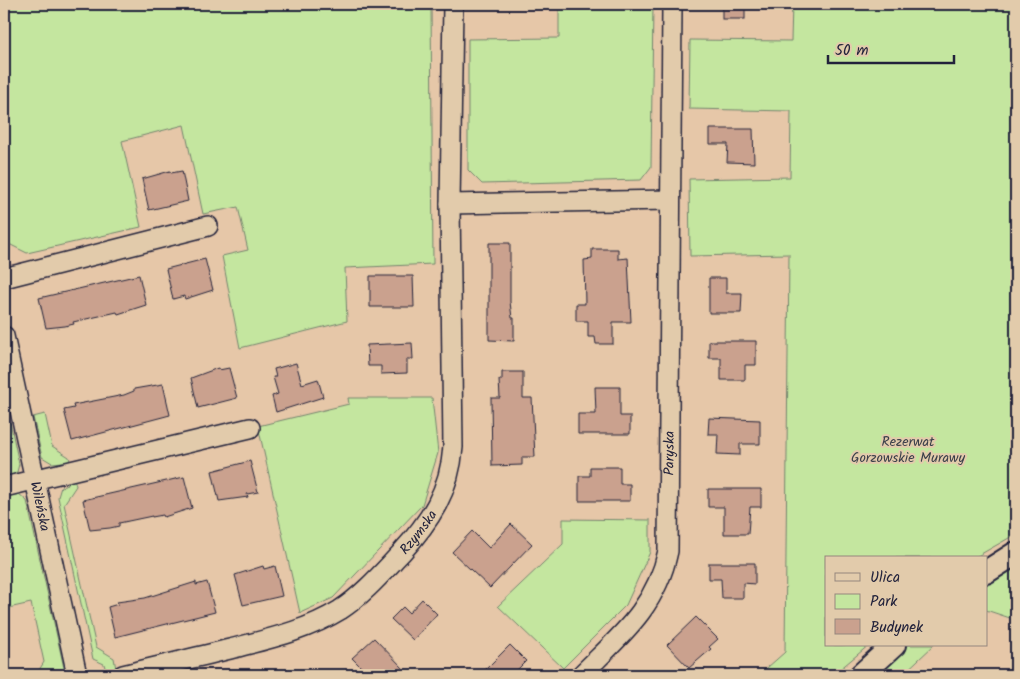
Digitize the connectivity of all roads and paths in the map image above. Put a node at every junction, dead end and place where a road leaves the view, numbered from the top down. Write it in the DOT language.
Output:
graph roads {
  1 [pos="453,4"];
  2 [pos="672,4"];
  3 [pos="670,200"];
  4 [pos="450,204"];
  5 [pos="208,226"];
  6 [pos="4,278"];
  7 [pos="4,336"];
  8 [pos="250,428"];
  9 [pos="34,480"];
  10 [pos="4,487"];
  11 [pos="1016,553"];
  12 [pos="988,571"];
  13 [pos="893,646"];
  14 [pos="77,675"];
  15 [pos="123,675"];
  16 [pos="581,675"];
  17 [pos="861,675"];
  1 -- 4 [label="street, Rzymska"];
  2 -- 3 [label="street, Paryska"];
  3 -- 4 [label="street"];
  3 -- 16 [label="street, Paryska"];
  4 -- 15 [label="street, Rzymska"];
  5 -- 6 [label="street"];
  7 -- 9 [label="street, Wileńska"];
  8 -- 9 [label="street"];
  9 -- 10 [label="street"];
  9 -- 14 [label="street, Wileńska"];
  11 -- 12 [label="street"];
  13 -- 17 [label="street"];
}
